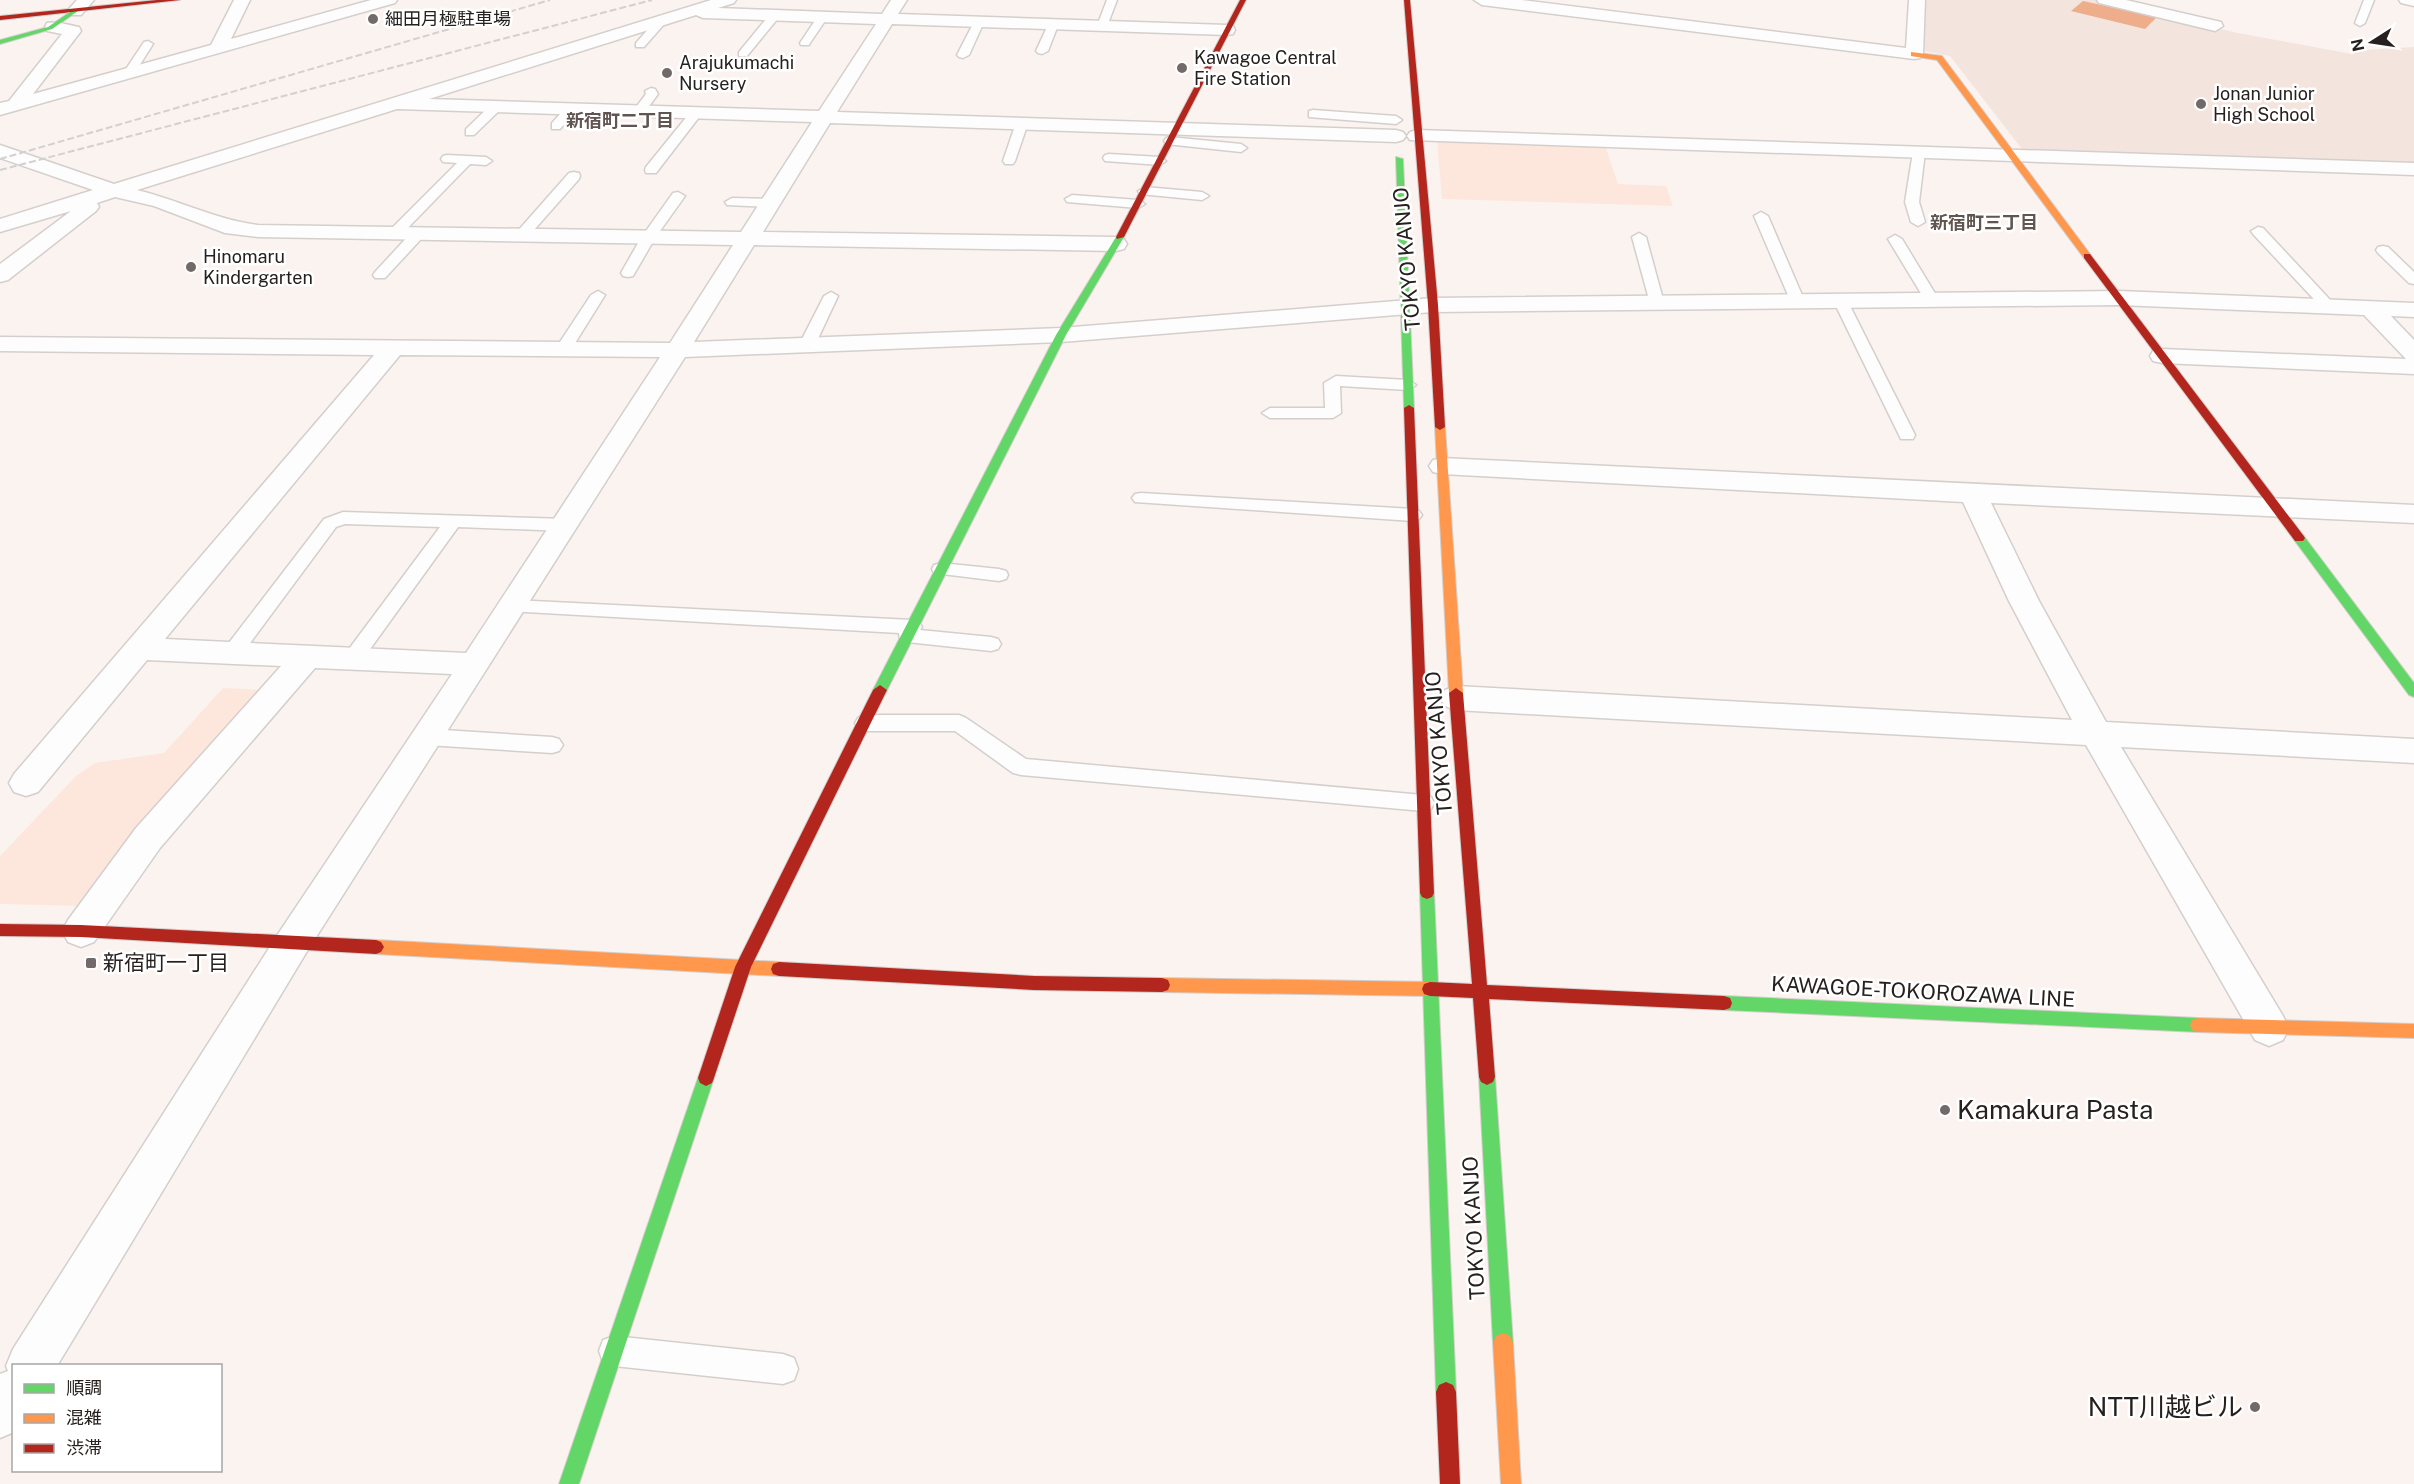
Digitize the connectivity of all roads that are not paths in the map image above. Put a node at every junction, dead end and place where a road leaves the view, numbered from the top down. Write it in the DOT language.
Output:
graph roads {
  1 [pos="177,0"];
  2 [pos="242,0"];
  3 [pos="389,0"];
  4 [pos="728,0"];
  5 [pos="1112,0"];
  6 [pos="1243,0"];
  7 [pos="1407,0"];
  8 [pos="1482,0"];
  9 [pos="1917,0"];
  10 [pos="2105,0"];
  11 [pos="2369,0"];
  12 [pos="2407,0"];
  13 [pos="2414,1"];
  14 [pos="81,5"];
  15 [pos="892,10"];
  16 [pos="686,12"];
  17 [pos="775,15"];
  18 [pos="0,18"];
  19 [pos="822,18"];
  20 [pos="662,20"];
  21 [pos="979,22"];
  22 [pos="2360,23"];
  23 [pos="1053,25"];
  24 [pos="1102,26"];
  25 [pos="2214,26"];
  26 [pos="53,27"];
  27 [pos="1227,30"];
  28 [pos="0,42"];
  29 [pos="805,43"];
  30 [pos="148,44"];
  31 [pos="640,45"];
  32 [pos="218,47"];
  33 [pos="1042,51"];
  34 [pos="743,54"];
  35 [pos="1914,54"];
  36 [pos="963,55"];
  37 [pos="130,72"];
  38 [pos="651,91"];
  39 [pos="393,103"];
  40 [pos="497,106"];
  41 [pos="7,107"];
  42 [pos="572,108"];
  43 [pos="640,110"];
  44 [pos="698,112"];
  45 [pos="1313,114"];
  46 [pos="824,116"];
  47 [pos="1396,122"];
  48 [pos="1022,123"];
  49 [pos="556,126"];
  50 [pos="470,132"];
  51 [pos="1173,134"];
  52 [pos="1417,136"];
  53 [pos="1241,148"];
  54 [pos="0,151"];
  55 [pos="1919,152"];
  56 [pos="2012,155"];
  57 [pos="1109,158"];
  58 [pos="447,159"];
  59 [pos="467,160"];
  60 [pos="486,161"];
  61 [pos="1009,161"];
  62 [pos="1160,161"];
  63 [pos="2414,169"];
  64 [pos="651,170"];
  65 [pos="574,176"];
  66 [pos="112,190"];
  67 [pos="678,196"];
  68 [pos="1202,196"];
  69 [pos="1141,198"];
  70 [pos="1072,200"];
  71 [pos="732,202"];
  72 [pos="769,203"];
  73 [pos="1761,216"];
  74 [pos="1918,222"];
  75 [pos="0,226"];
  76 [pos="2258,231"];
  77 [pos="394,234"];
  78 [pos="417,235"];
  79 [pos="521,237"];
  80 [pos="1640,237"];
  81 [pos="648,238"];
  82 [pos="1895,239"];
  83 [pos="745,240"];
  84 [pos="1116,244"];
  85 [pos="2383,250"];
  86 [pos="628,273"];
  87 [pos="0,275"];
  88 [pos="380,275"];
  89 [pos="2414,280"];
  90 [pos="598,295"];
  91 [pos="831,296"];
  92 [pos="2119,298"];
  93 [pos="1932,300"];
  94 [pos="1798,302"];
  95 [pos="1841,302"];
  96 [pos="1657,303"];
  97 [pos="1433,305"];
  98 [pos="1403,306"];
  99 [pos="2329,307"];
  100 [pos="2371,309"];
  101 [pos="2414,310"];
  102 [pos="1061,335"];
  103 [pos="0,344"];
  104 [pos="807,345"];
  105 [pos="393,348"];
  106 [pos="564,348"];
  107 [pos="675,350"];
  108 [pos="2414,354"];
  109 [pos="2162,356"];
  110 [pos="2414,367"];
  111 [pos="1408,385"];
  112 [pos="1270,412"];
  113 [pos="1907,435"];
  114 [pos="1442,466"];
  115 [pos="1973,494"];
  116 [pos="1141,498"];
  117 [pos="2276,508"];
  118 [pos="2414,514"];
  119 [pos="1413,515"];
  120 [pos="454,520"];
  121 [pos="566,525"];
  122 [pos="941,569"];
  123 [pos="999,575"];
  124 [pos="513,606"];
  125 [pos="910,631"];
  126 [pos="991,644"];
  127 [pos="139,650"];
  128 [pos="232,653"];
  129 [pos="307,657"];
  130 [pos="353,658"];
  131 [pos="474,664"];
  132 [pos="2414,692"];
  133 [pos="1456,698"];
  134 [pos="865,723"];
  135 [pos="2095,732"];
  136 [pos="428,737"];
  137 [pos="552,745"];
  138 [pos="2414,751"];
  139 [pos="26,783"];
  140 [pos="1423,803"];
  141 [pos="0,930"];
  142 [pos="81,931"];
  143 [pos="293,942"];
  144 [pos="743,968"];
  145 [pos="1430,989"];
  146 [pos="1481,993"];
  147 [pos="2269,1028"];
  148 [pos="2414,1031"];
  149 [pos="614,1351"];
  150 [pos="31,1364"];
  151 [pos="783,1369"];
  152 [pos="12,1395"];
  153 [pos="0,1414"];
  154 [pos="569,1484"];
  155 [pos="1450,1484"];
  156 [pos="1511,1484"];
  1 -- 14 [label="main road"];
  2 -- 32 [label="street"];
  3 -- 32 [label="street"];
  4 -- 16 [label="street"];
  5 -- 24 [label="lane"];
  6 -- 27 [label="main road"];
  7 -- 52 [label="main road, TOKYO KANJO"];
  8 -- 35 [label="street"];
  9 -- 35 [label="street"];
  10 -- 25 [label="street"];
  11 -- 22 [label="lane"];
  12 -- 13 [label="street"];
  14 -- 18 [label="main road"];
  14 -- 26 [label="main road"];
  15 -- 19 [label="street"];
  15 -- 21 [label="street"];
  15 -- 46 [label="street"];
  16 -- 17 [label="street"];
  16 -- 20 [label="street"];
  17 -- 19 [label="street"];
  17 -- 34 [label="lane"];
  19 -- 29 [label="lane"];
  20 -- 31 [label="lane"];
  20 -- 39 [label="street"];
  21 -- 23 [label="street"];
  21 -- 36 [label="lane"];
  23 -- 24 [label="street"];
  23 -- 33 [label="lane"];
  24 -- 27 [label="street"];
  26 -- 28 [label="main road"];
  26 -- 41 [label="street"];
  27 -- 51 [label="main road"];
  30 -- 37 [label="lane"];
  32 -- 37 [label="street"];
  35 -- 56 [label="main road"];
  37 -- 41 [label="street"];
  38 -- 43 [label="lane"];
  39 -- 40 [label="street"];
  39 -- 66 [label="street"];
  40 -- 42 [label="street"];
  40 -- 50 [label="lane"];
  42 -- 43 [label="street"];
  42 -- 49 [label="lane"];
  43 -- 44 [label="street"];
  44 -- 46 [label="street"];
  44 -- 64 [label="lane"];
  45 -- 47 [label="lane"];
  46 -- 48 [label="street"];
  46 -- 72 [label="street"];
  47 -- 51 [label="street"];
  47 -- 98 [label="main road, TOKYO KANJO"];
  48 -- 51 [label="street"];
  48 -- 61 [label="lane"];
  51 -- 53 [label="lane"];
  51 -- 62 [label="main road"];
  52 -- 55 [label="street"];
  52 -- 97 [label="main road, TOKYO KANJO"];
  54 -- 66 [label="street"];
  55 -- 56 [label="street"];
  55 -- 74 [label="lane"];
  56 -- 63 [label="street"];
  56 -- 92 [label="main road"];
  57 -- 62 [label="lane"];
  58 -- 59 [label="lane"];
  59 -- 60 [label="lane"];
  59 -- 77 [label="lane"];
  62 -- 69 [label="main road"];
  65 -- 79 [label="lane"];
  66 -- 75 [label="street"];
  66 -- 77 [label="street"];
  66 -- 87 [label="street"];
  67 -- 81 [label="lane"];
  68 -- 69 [label="lane"];
  69 -- 70 [label="lane"];
  69 -- 84 [label="main road"];
  71 -- 72 [label="lane"];
  72 -- 83 [label="street"];
  73 -- 94 [label="lane"];
  76 -- 99 [label="lane"];
  77 -- 78 [label="street"];
  78 -- 79 [label="street"];
  78 -- 88 [label="lane"];
  79 -- 81 [label="street"];
  80 -- 96 [label="lane"];
  81 -- 83 [label="street"];
  81 -- 86 [label="lane"];
  82 -- 93 [label="lane"];
  83 -- 84 [label="street"];
  83 -- 107 [label="street"];
  84 -- 102 [label="main road"];
  85 -- 89 [label="lane"];
  90 -- 106 [label="lane"];
  91 -- 104 [label="lane"];
  92 -- 93 [label="street"];
  92 -- 99 [label="street"];
  92 -- 109 [label="main road"];
  93 -- 95 [label="street"];
  94 -- 95 [label="street"];
  94 -- 96 [label="street"];
  95 -- 113 [label="lane"];
  96 -- 97 [label="street"];
  97 -- 98 [label="street"];
  97 -- 114 [label="main road, TOKYO KANJO"];
  98 -- 102 [label="street"];
  98 -- 111 [label="main road, TOKYO KANJO"];
  99 -- 100 [label="street"];
  100 -- 101 [label="street"];
  100 -- 108 [label="street"];
  102 -- 104 [label="street"];
  102 -- 122 [label="main road"];
  103 -- 105 [label="street"];
  104 -- 107 [label="street"];
  105 -- 106 [label="street"];
  105 -- 127 [label="street"];
  106 -- 107 [label="street"];
  107 -- 121 [label="street"];
  109 -- 110 [label="street"];
  109 -- 117 [label="main road"];
  111 -- 112 [label="lane"];
  111 -- 119 [label="main road, TOKYO KANJO"];
  114 -- 115 [label="street"];
  114 -- 133 [label="main road, TOKYO KANJO"];
  115 -- 117 [label="street"];
  115 -- 135 [label="street"];
  116 -- 119 [label="lane"];
  117 -- 118 [label="street"];
  117 -- 132 [label="main road"];
  119 -- 140 [label="main road, TOKYO KANJO"];
  120 -- 121 [label="lane"];
  120 -- 128 [label="lane"];
  120 -- 130 [label="lane"];
  121 -- 124 [label="street"];
  122 -- 123 [label="lane"];
  122 -- 125 [label="main road"];
  124 -- 125 [label="lane"];
  124 -- 131 [label="street"];
  125 -- 126 [label="lane"];
  125 -- 134 [label="main road"];
  127 -- 128 [label="street"];
  127 -- 139 [label="street"];
  128 -- 129 [label="street"];
  129 -- 130 [label="street"];
  129 -- 142 [label="street"];
  130 -- 131 [label="street"];
  131 -- 136 [label="street"];
  133 -- 135 [label="street"];
  133 -- 146 [label="main road, TOKYO KANJO"];
  134 -- 140 [label="lane"];
  134 -- 144 [label="main road"];
  135 -- 138 [label="street"];
  135 -- 147 [label="street"];
  136 -- 137 [label="lane"];
  136 -- 143 [label="street"];
  140 -- 145 [label="main road, TOKYO KANJO"];
  141 -- 142 [label="main road, KAWAGOE-TOKOROZAWA LINE"];
  142 -- 143 [label="main road, KAWAGOE-TOKOROZAWA LINE"];
  143 -- 144 [label="main road, KAWAGOE-TOKOROZAWA LINE"];
  143 -- 150 [label="street"];
  144 -- 145 [label="main road, KAWAGOE-TOKOROZAWA LINE"];
  144 -- 149 [label="main road"];
  145 -- 146 [label="main road, KAWAGOE-TOKOROZAWA LINE"];
  145 -- 155 [label="main road, TOKYO KANJO"];
  146 -- 147 [label="main road, KAWAGOE-TOKOROZAWA LINE"];
  146 -- 156 [label="main road, TOKYO KANJO"];
  147 -- 148 [label="main road, KAWAGOE-TOKOROZAWA LINE"];
  149 -- 151 [label="lane"];
  149 -- 154 [label="main road"];
  152 -- 153 [label="street"];
}
